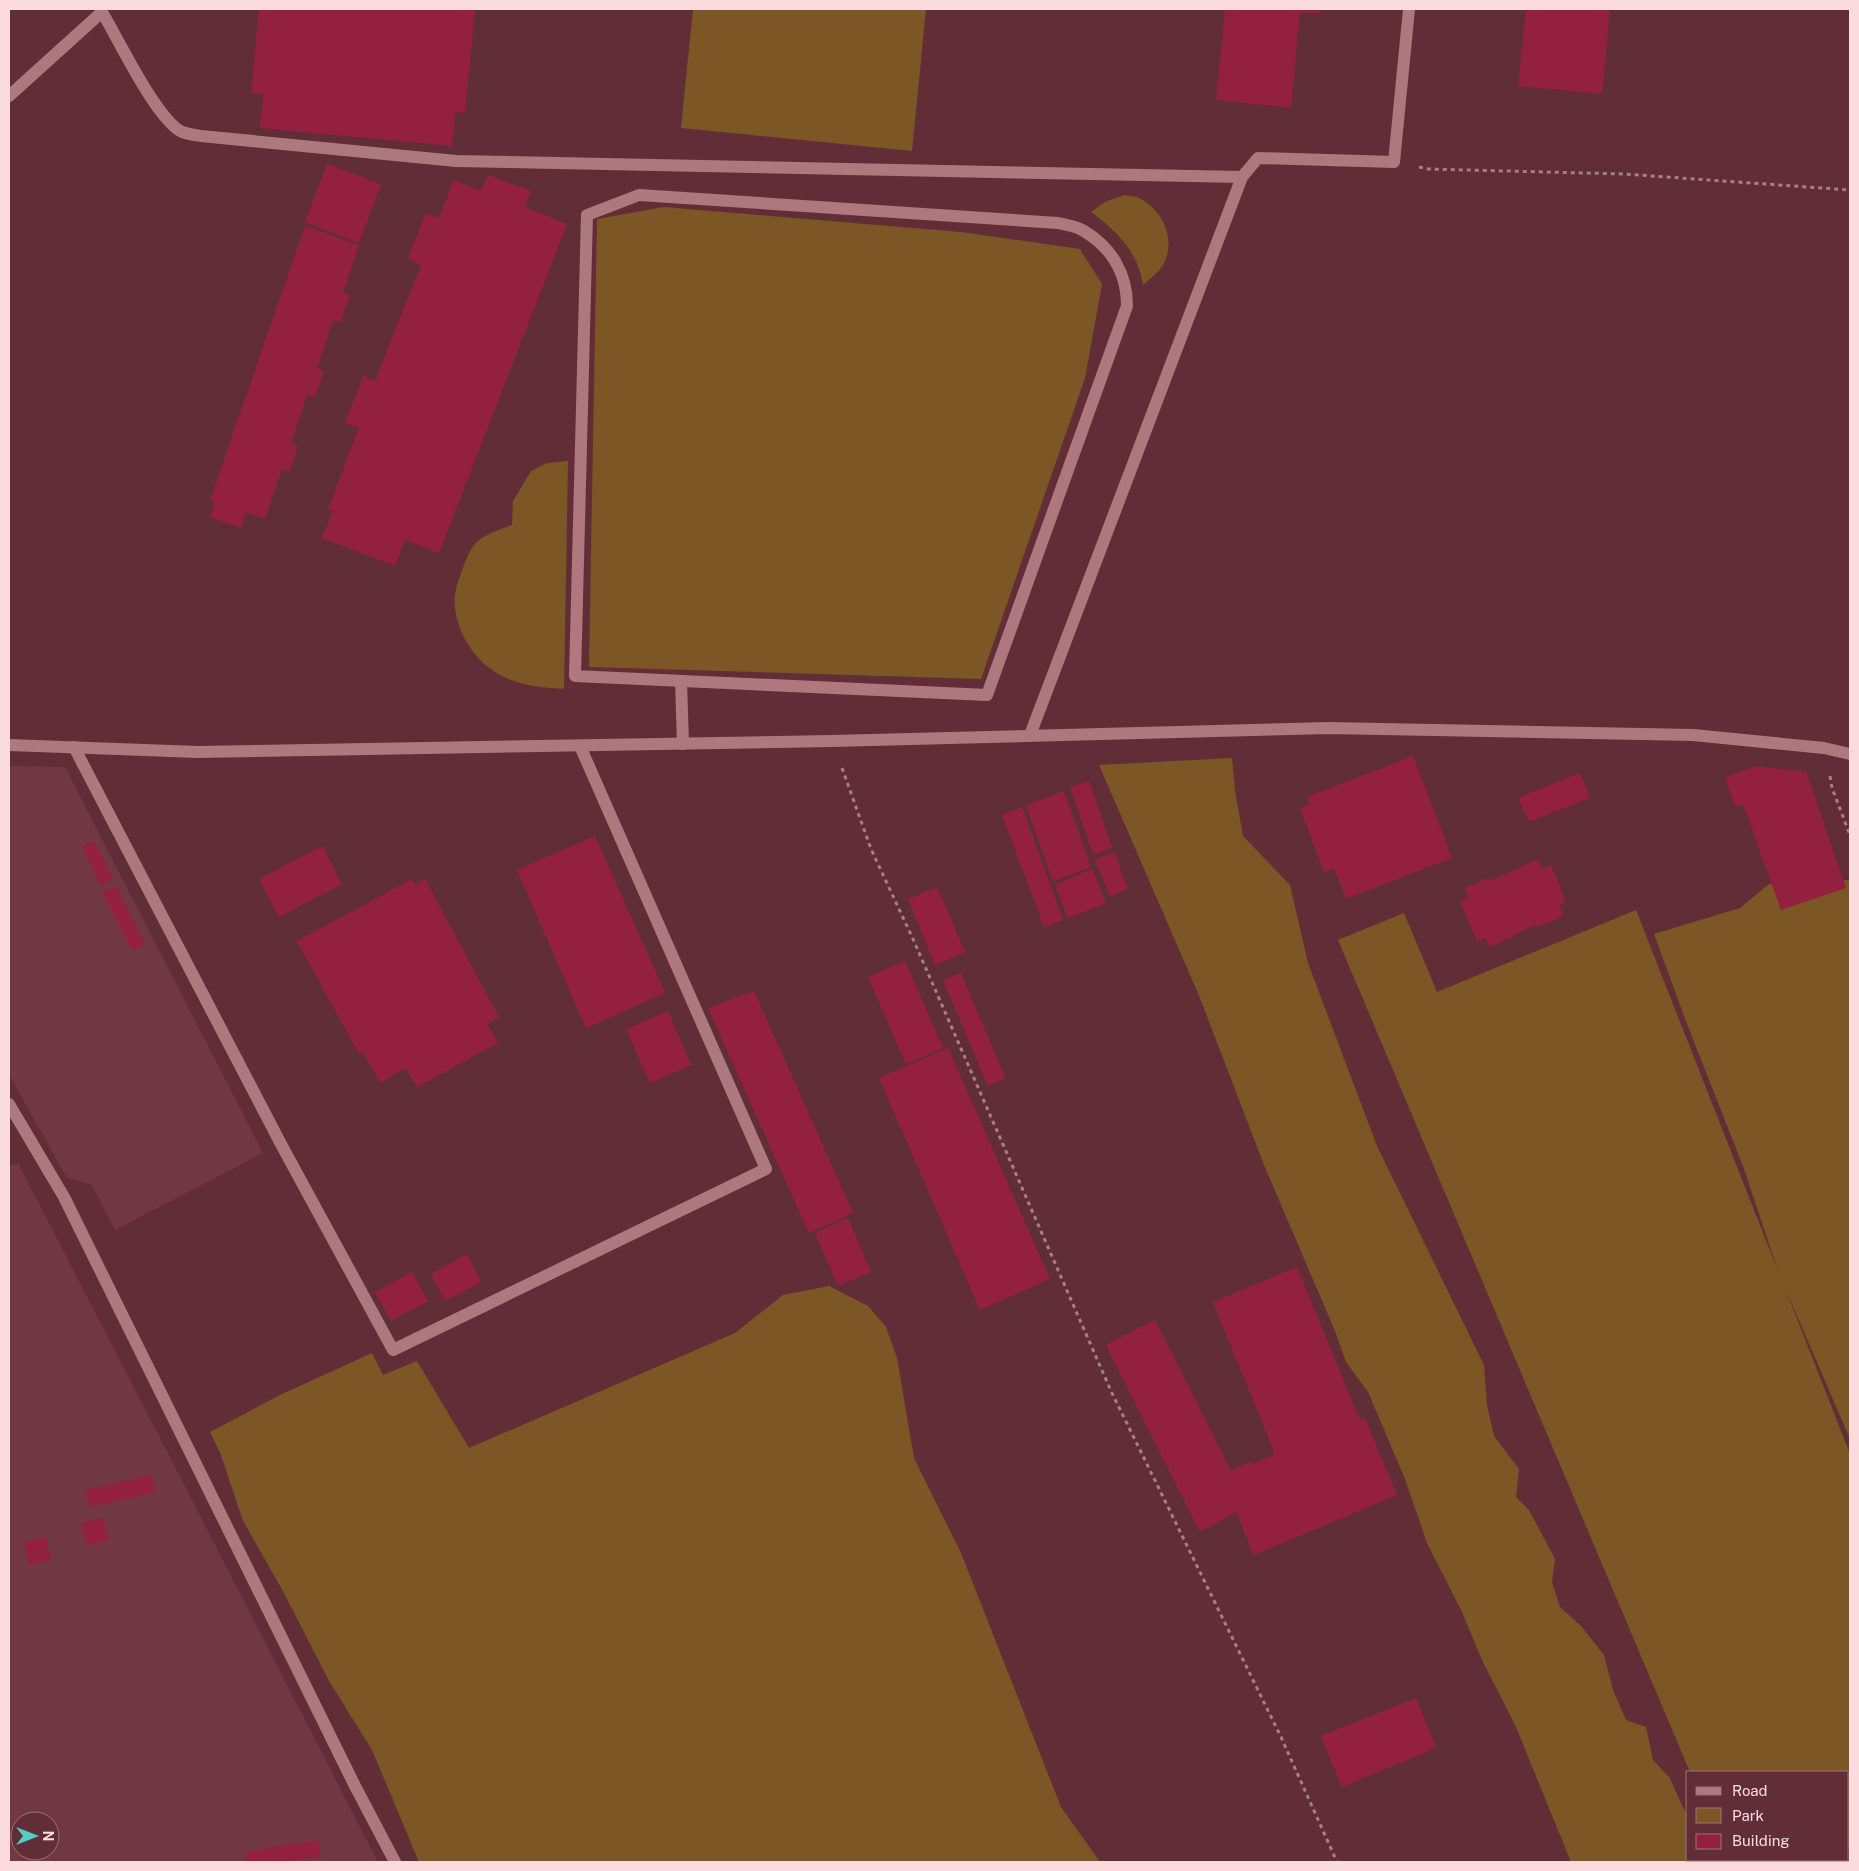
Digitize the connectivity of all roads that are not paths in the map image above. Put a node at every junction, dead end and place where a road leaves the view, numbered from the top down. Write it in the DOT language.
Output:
graph roads {
  1 [pos="1409,9"];
  2 [pos="101,11"];
  3 [pos="9,96"];
  4 [pos="1242,177"];
  5 [pos="681,681"];
  6 [pos="1030,735"];
  7 [pos="683,744"];
  8 [pos="9,745"];
  9 [pos="580,746"];
  10 [pos="74,747"];
  11 [pos="1850,754"];
  12 [pos="9,1104"];
  13 [pos="395,1862"];
  1 -- 4 [label="street"];
  2 -- 3 [label="street"];
  2 -- 4 [label="street"];
  4 -- 6 [label="street"];
  5 -- 5 [label="street"];
  5 -- 7 [label="street"];
  6 -- 7 [label="street"];
  6 -- 11 [label="street"];
  7 -- 9 [label="street"];
  8 -- 10 [label="street"];
  9 -- 10 [label="street"];
  9 -- 10 [label="street"];
  12 -- 13 [label="street"];
}
